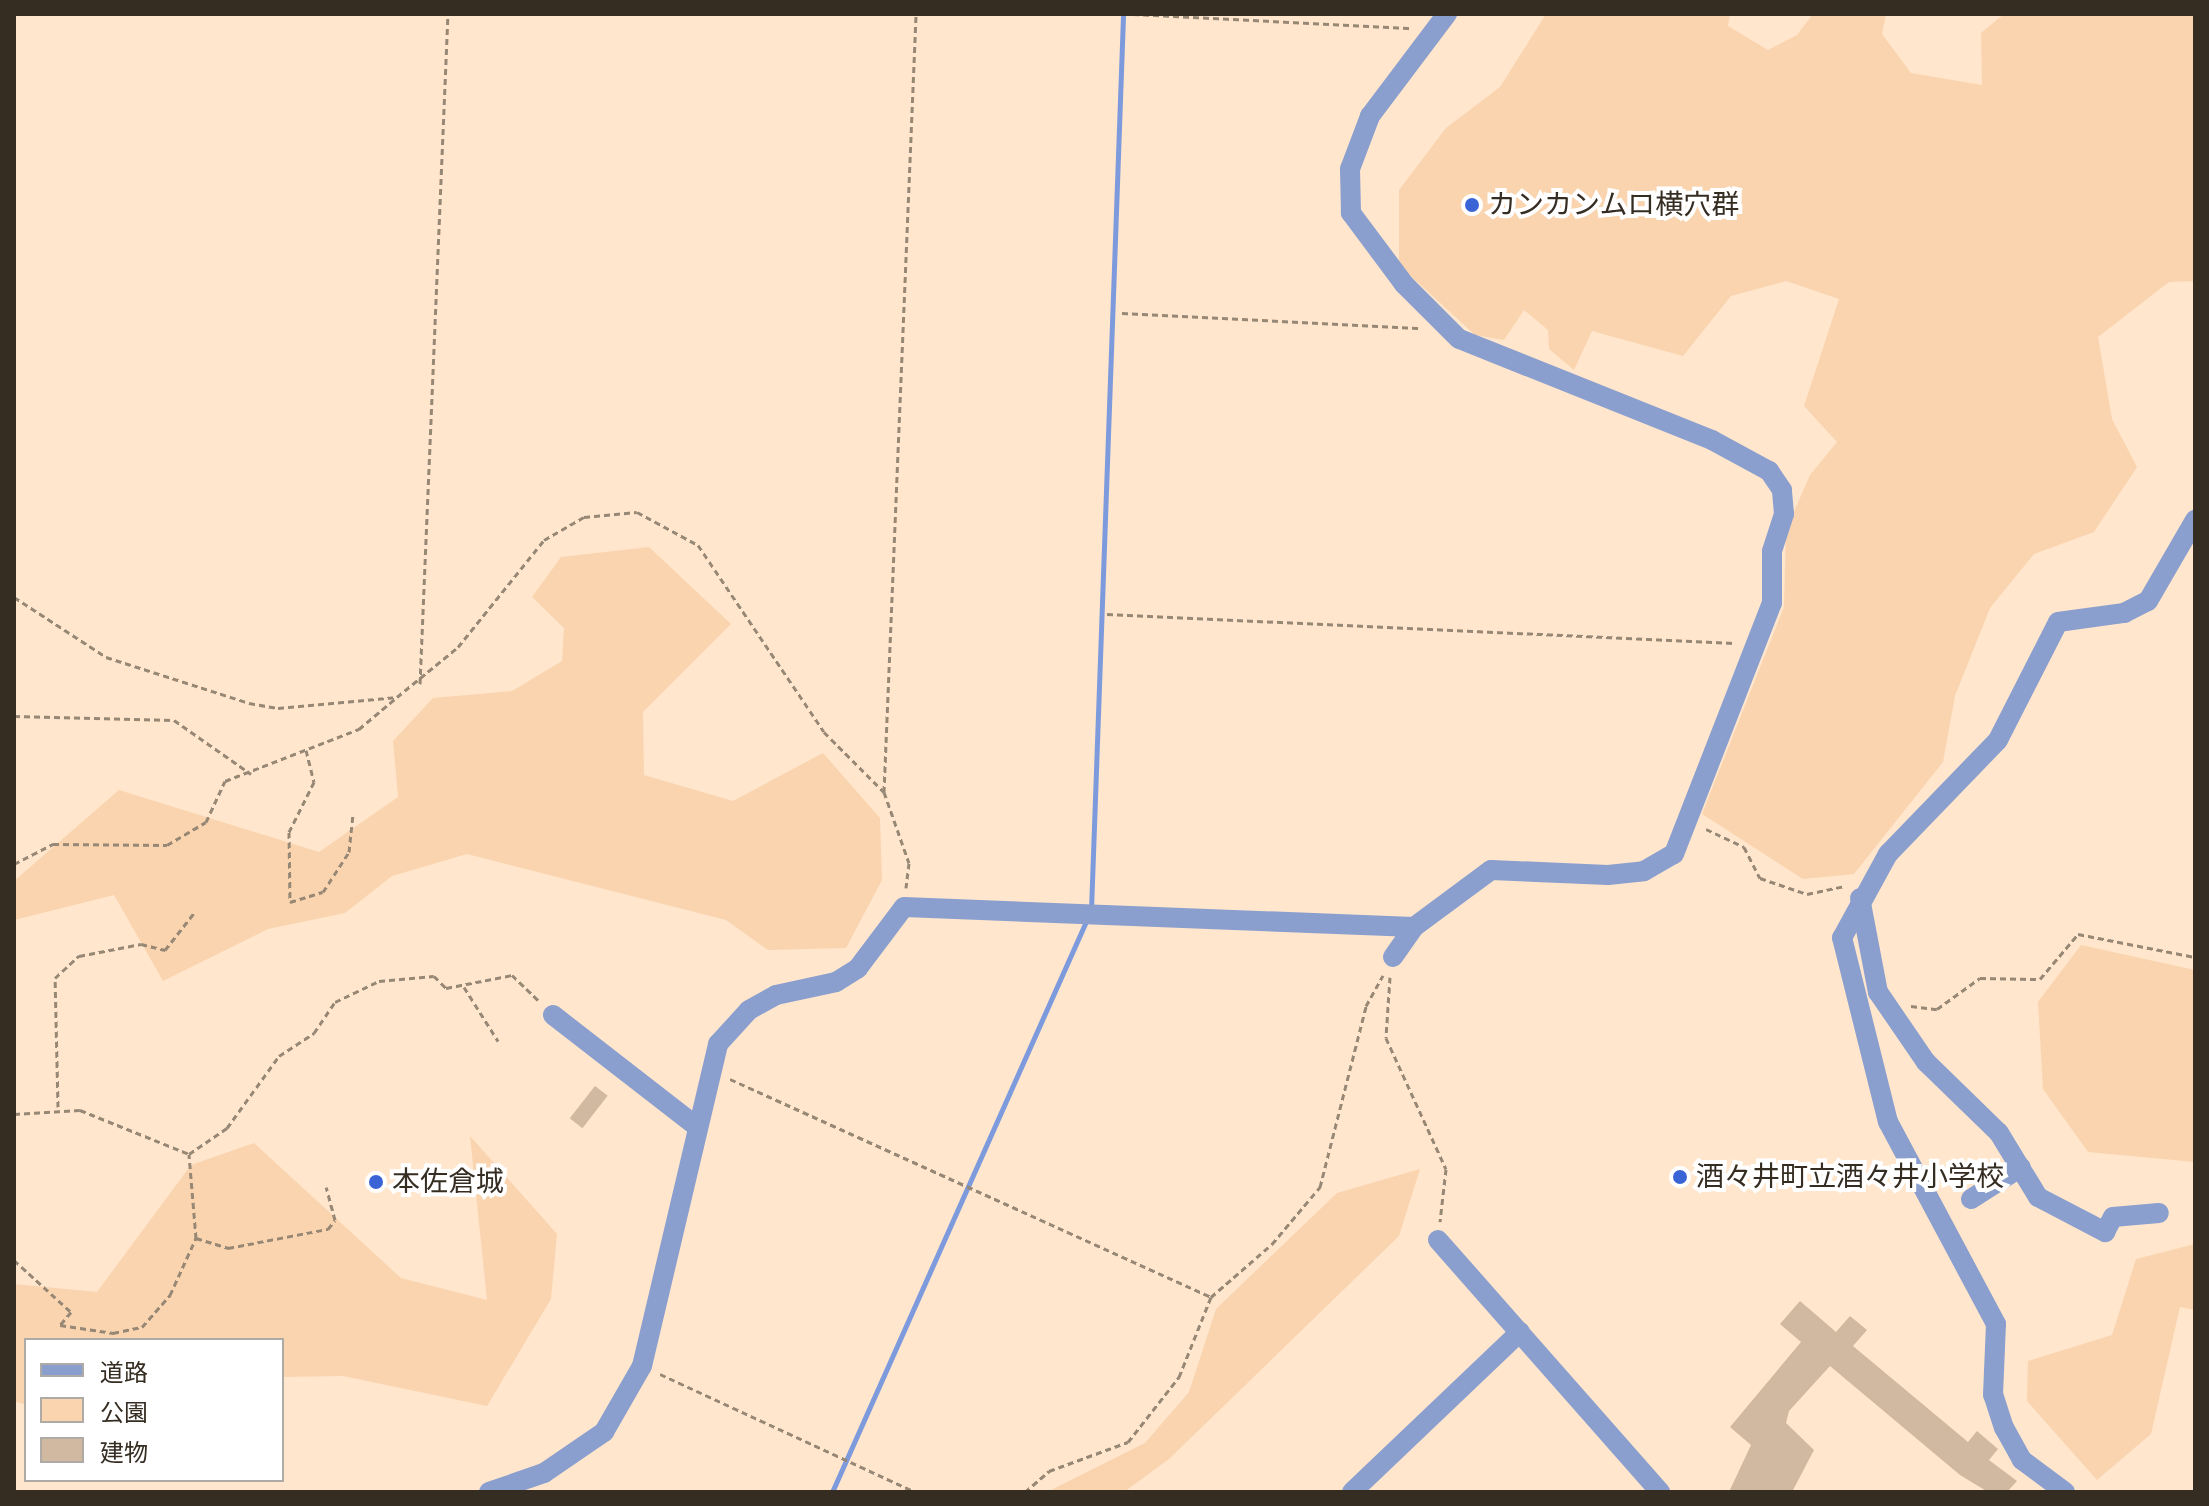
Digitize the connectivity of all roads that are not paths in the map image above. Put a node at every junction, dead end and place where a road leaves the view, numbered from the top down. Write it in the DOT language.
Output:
graph roads {
  1 [pos="1442,21"];
  2 [pos="2195,520"];
  3 [pos="1865,890"];
  4 [pos="1414,927"];
  5 [pos="1393,957"];
  6 [pos="553,1015"];
  7 [pos="695,1125"];
  8 [pos="2021,1167"];
  9 [pos="1971,1199"];
  10 [pos="2159,1213"];
  11 [pos="1438,1240"];
  12 [pos="1520,1332"];
  13 [pos="489,1492"];
  14 [pos="1352,1492"];
  15 [pos="1660,1492"];
  16 [pos="2065,1492"];
  1 -- 4 [label="street"];
  2 -- 3 [label="street"];
  3 -- 8 [label="street"];
  3 -- 16 [label="street"];
  4 -- 5 [label="street"];
  4 -- 7 [label="street"];
  6 -- 7 [label="street"];
  7 -- 13 [label="street"];
  8 -- 9 [label="street"];
  8 -- 10 [label="street"];
  11 -- 12 [label="street"];
  12 -- 14 [label="street"];
  12 -- 15 [label="street"];
}
